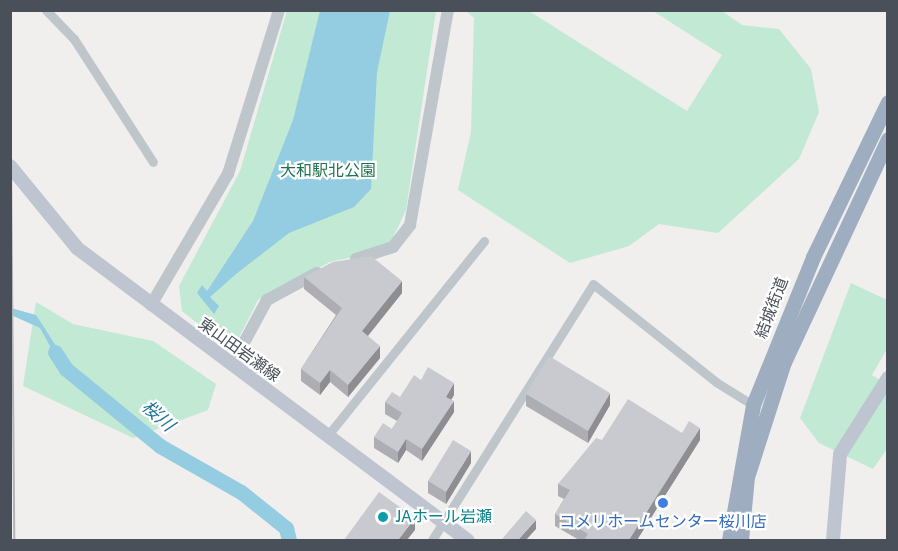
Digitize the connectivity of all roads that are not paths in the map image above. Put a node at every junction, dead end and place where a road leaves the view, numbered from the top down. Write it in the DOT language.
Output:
graph roads {
  1 [pos="46,10"];
  2 [pos="279,10"];
  3 [pos="448,10"];
  4 [pos="888,102"];
  5 [pos="888,138"];
  6 [pos="153,162"];
  7 [pos="10,166"];
  8 [pos="484,241"];
  9 [pos="343,262"];
  10 [pos="330,266"];
  11 [pos="151,305"];
  12 [pos="232,365"];
  13 [pos="888,378"];
  14 [pos="753,405"];
  15 [pos="328,435"];
  16 [pos="445,524"];
  17 [pos="432,540"];
  18 [pos="468,540"];
  19 [pos="729,540"];
  20 [pos="741,540"];
  21 [pos="833,540"];
  1 -- 6 [label="street"];
  2 -- 11 [label="street"];
  3 -- 9 [label="street"];
  4 -- 14 [label="highway, 結城街道"];
  5 -- 20 [label="highway, 結城街道"];
  7 -- 11 [label="main road, 東山田岩瀬線"];
  8 -- 15 [label="street"];
  10 -- 12 [label="street"];
  11 -- 12 [label="main road, 東山田岩瀬線"];
  12 -- 15 [label="main road, 東山田岩瀬線"];
  13 -- 21 [label="main road"];
  14 -- 16 [label="street"];
  14 -- 19 [label="highway, 結城街道"];
  15 -- 16 [label="main road, 東山田岩瀬線"];
  16 -- 17 [label="street"];
  16 -- 18 [label="main road, 東山田岩瀬線"];
}
